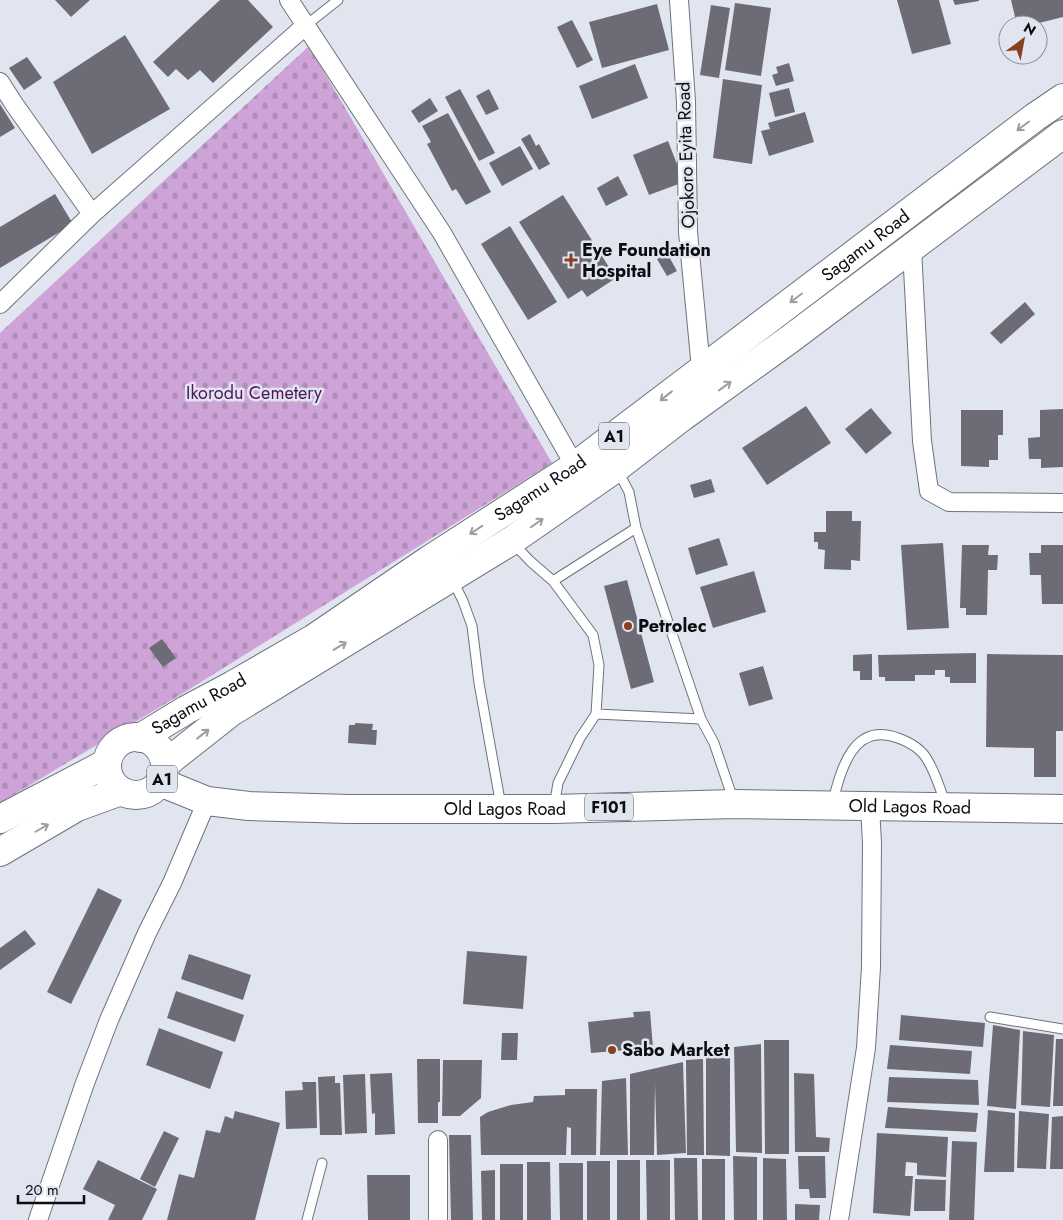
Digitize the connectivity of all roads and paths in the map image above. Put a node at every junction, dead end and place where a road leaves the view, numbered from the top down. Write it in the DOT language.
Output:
graph roads {
  1 [pos="289,0"];
  2 [pos="338,0"];
  3 [pos="679,0"];
  4 [pos="306,26"];
  5 [pos="0,82"];
  6 [pos="1063,98"];
  7 [pos="1063,134"];
  8 [pos="92,214"];
  9 [pos="912,249"];
  10 [pos="0,304"];
  11 [pos="701,369"];
  12 [pos="575,466"];
  13 [pos="616,468"];
  14 [pos="1063,503"];
  15 [pos="636,528"];
  16 [pos="512,541"];
  17 [pos="452,578"];
  18 [pos="554,581"];
  19 [pos="596,714"];
  20 [pos="701,719"];
  21 [pos="140,738"];
  22 [pos="107,763"];
  23 [pos="162,773"];
  24 [pos="121,791"];
  25 [pos="207,801"];
  26 [pos="734,804"];
  27 [pos="832,807"];
  28 [pos="870,807"];
  29 [pos="947,807"];
  30 [pos="502,809"];
  31 [pos="553,809"];
  32 [pos="1063,809"];
  33 [pos="0,819"];
  34 [pos="0,852"];
  35 [pos="990,1017"];
  36 [pos="1063,1028"];
  37 [pos="438,1140"];
  38 [pos="322,1163"];
  39 [pos="38,1220"];
  40 [pos="307,1220"];
  41 [pos="438,1220"];
  42 [pos="839,1220"];
  1 -- 4 [label="street"];
  2 -- 4 [label="lane"];
  3 -- 11 [label="street, Ojokoro Eyita Road"];
  4 -- 8 [label="street"];
  4 -- 12 [label="street"];
  5 -- 8 [label="street"];
  6 -- 11 [label="main road, Sagamu Road / A1, one-way"];
  7 -- 9 [label="main road, Sagamu Road / A1"];
  8 -- 10 [label="street"];
  13 -- 9 [label="main road, Sagamu Road / A1, one-way"];
  9 -- 14 [label="street"];
  11 -- 12 [label="main road, Sagamu Road / A1, one-way"];
  12 -- 21 [label="main road, Sagamu Road / A1, one-way"];
  13 -- 15 [label="lane"];
  16 -- 13 [label="main road, Sagamu Road / A1, one-way"];
  15 -- 18 [label="lane"];
  15 -- 20 [label="lane"];
  16 -- 17 [label="main road, Sagamu Road / A1"];
  16 -- 18 [label="lane"];
  23 -- 17 [label="main road, Sagamu Road / A1, one-way"];
  17 -- 30 [label="lane"];
  18 -- 19 [label="lane"];
  19 -- 20 [label="lane"];
  19 -- 31 [label="lane"];
  20 -- 26 [label="lane"];
  21 -- 22 [label="main road, A1"];
  21 -- 23 [label="main road, A1"];
  22 -- 24 [label="main road, A1"];
  22 -- 33 [label="main road, A1"];
  23 -- 24 [label="main road, A1"];
  23 -- 25 [label="main road, Old Lagos Road / F101"];
  34 -- 24 [label="main road, A1, one-way"];
  25 -- 30 [label="main road, Old Lagos Road / F101"];
  25 -- 39 [label="street"];
  26 -- 27 [label="main road, Old Lagos Road / F101"];
  26 -- 31 [label="main road, Old Lagos Road / F101"];
  27 -- 28 [label="main road, Old Lagos Road / F101"];
  27 -- 29 [label="lane"];
  28 -- 29 [label="main road, Old Lagos Road / F101"];
  28 -- 42 [label="street"];
  29 -- 32 [label="main road, Old Lagos Road / F101"];
  30 -- 31 [label="main road, Old Lagos Road / F101"];
  35 -- 36 [label="lane"];
  37 -- 41 [label="street"];
  38 -- 40 [label="lane"];
}
